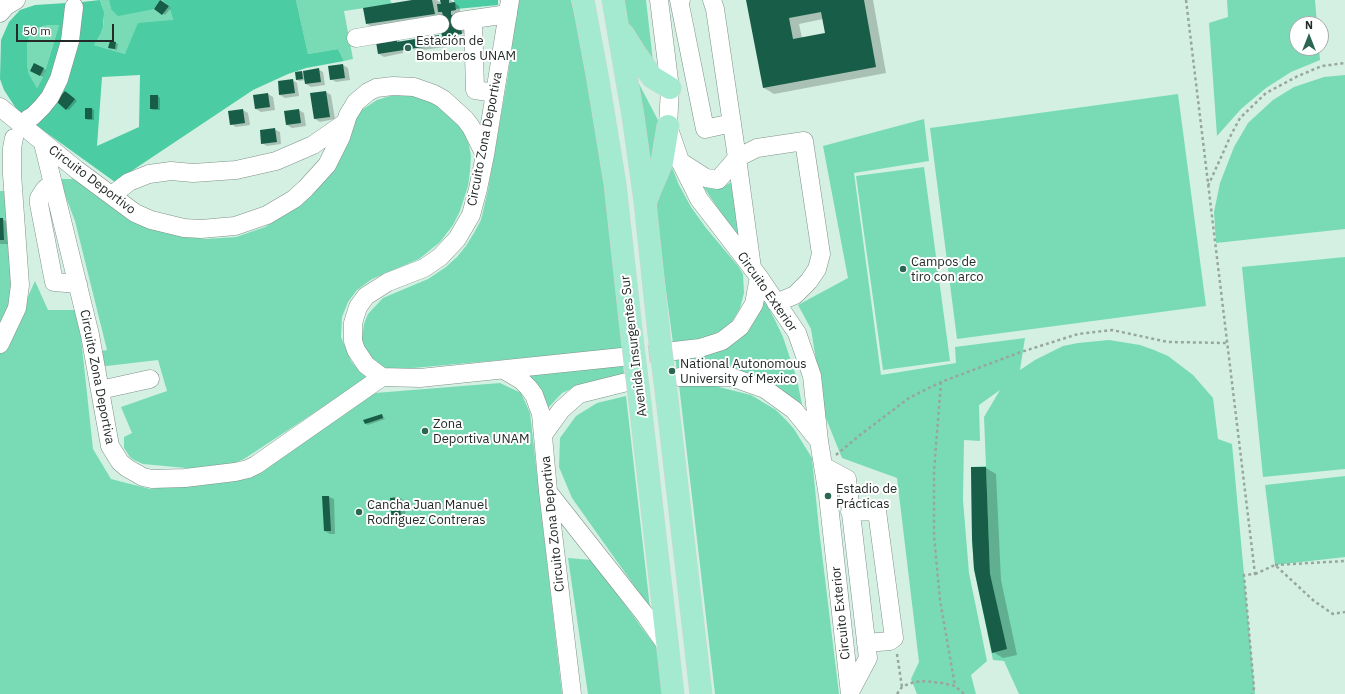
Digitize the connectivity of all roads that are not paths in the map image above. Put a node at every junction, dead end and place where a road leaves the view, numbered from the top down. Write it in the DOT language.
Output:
graph roads {
  1 [pos="16,0"];
  2 [pos="583,0"];
  3 [pos="613,0"];
  4 [pos="659,0"];
  5 [pos="680,0"];
  6 [pos="712,0"];
  7 [pos="74,7"];
  8 [pos="509,7"];
  9 [pos="0,13"];
  10 [pos="440,24"];
  11 [pos="617,24"];
  12 [pos="356,38"];
  13 [pos="670,88"];
  14 [pos="495,92"];
  15 [pos="0,107"];
  16 [pos="346,122"];
  17 [pos="732,123"];
  18 [pos="668,126"];
  19 [pos="35,132"];
  20 [pos="14,138"];
  21 [pos="485,155"];
  22 [pos="737,158"];
  23 [pos="680,161"];
  24 [pos="112,195"];
  25 [pos="645,202"];
  26 [pos="755,273"];
  27 [pos="776,303"];
  28 [pos="0,344"];
  29 [pos="674,351"];
  30 [pos="622,357"];
  31 [pos="504,370"];
  32 [pos="382,377"];
  33 [pos="679,377"];
  34 [pos="150,379"];
  35 [pos="627,382"];
  36 [pos="100,390"];
  37 [pos="543,435"];
  38 [pos="819,441"];
  39 [pos="823,466"];
  40 [pos="548,491"];
  41 [pos="850,512"];
  42 [pos="866,643"];
  43 [pos="669,650"];
  44 [pos="850,693"];
  45 [pos="572,694"];
  46 [pos="674,694"];
  47 [pos="701,694"];
  1 -- 9 [label="street"];
  2 -- 43 [label="main road, Avenida Insurgentes Sur, bridge"];
  3 -- 11 [label="main road, Avenida Insurgentes Sur"];
  4 -- 13 [label="street, Circuito Exterior"];
  5 -- 17 [label="street"];
  6 -- 17 [label="street"];
  7 -- 19 [label="street"];
  8 -- 14 [label="street, Circuito Zona Deportiva"];
  8 -- 14 [label="street"];
  10 -- 12 [label="street"];
  11 -- 13 [label="main road"];
  11 -- 25 [label="main road, Avenida Insurgentes Sur"];
  13 -- 18 [label="street, Circuito Exterior"];
  14 -- 21 [label="street, Circuito Zona Deportiva"];
  15 -- 19 [label="street"];
  16 -- 21 [label="street, Circuito Deportivo"];
  16 -- 24 [label="street"];
  16 -- 24 [label="street, Circuito Deportivo"];
  17 -- 22 [label="street"];
  18 -- 23 [label="street, Circuito Exterior"];
  18 -- 25 [label="main road"];
  19 -- 24 [label="street, Circuito Deportivo"];
  19 -- 36 [label="street, Circuito Zona Deportiva"];
  20 -- 28 [label="street"];
  21 -- 32 [label="street, Circuito Zona Deportiva"];
  22 -- 23 [label="street"];
  22 -- 26 [label="street"];
  22 -- 27 [label="street"];
  23 -- 26 [label="street, Circuito Exterior"];
  25 -- 47 [label="main road, Avenida Insurgentes Sur, bridge"];
  26 -- 27 [label="street, Circuito Exterior"];
  26 -- 29 [label="street"];
  27 -- 38 [label="street, Circuito Exterior"];
  30 -- 31 [label="street"];
  31 -- 32 [label="street"];
  31 -- 37 [label="street, Circuito Zona Deportiva"];
  32 -- 36 [label="street, Circuito Zona Deportiva"];
  33 -- 38 [label="street"];
  34 -- 36 [label="street"];
  35 -- 37 [label="street"];
  37 -- 40 [label="street, Circuito Zona Deportiva"];
  38 -- 39 [label="street, Circuito Exterior"];
  39 -- 41 [label="street"];
  39 -- 44 [label="street, Circuito Exterior"];
  40 -- 43 [label="street"];
  40 -- 45 [label="street, Circuito Zona Deportiva"];
  41 -- 42 [label="street"];
  41 -- 42 [label="street"];
  42 -- 44 [label="street"];
  43 -- 46 [label="main road, Avenida Insurgentes Sur"];
}
